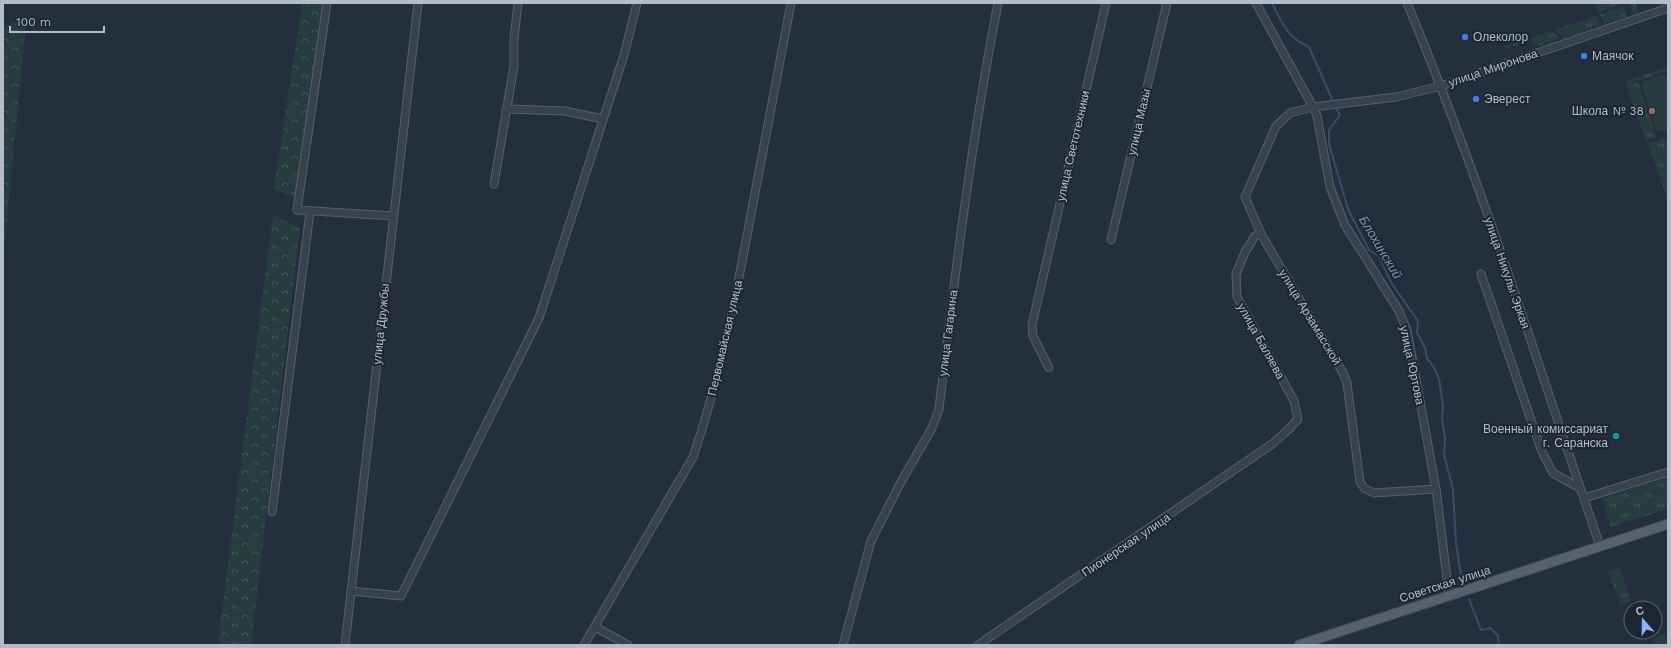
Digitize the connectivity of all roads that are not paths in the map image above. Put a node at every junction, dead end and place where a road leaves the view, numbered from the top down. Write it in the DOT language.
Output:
graph roads {
  1 [pos="418,3"];
  2 [pos="518,3"];
  3 [pos="637,3"];
  4 [pos="792,3"];
  5 [pos="998,3"];
  6 [pos="1106,3"];
  7 [pos="1167,3"];
  8 [pos="1256,3"];
  9 [pos="1407,3"];
  10 [pos="327,4"];
  11 [pos="1668,8"];
  12 [pos="1441,86"];
  13 [pos="1313,107"];
  14 [pos="506,109"];
  15 [pos="603,119"];
  16 [pos="494,184"];
  17 [pos="310,212"];
  18 [pos="393,216"];
  19 [pos="1261,234"];
  20 [pos="1111,240"];
  21 [pos="1481,274"];
  22 [pos="1049,368"];
  23 [pos="1272,444"];
  24 [pos="1668,472"];
  25 [pos="1580,488"];
  26 [pos="1436,489"];
  27 [pos="1584,498"];
  28 [pos="272,512"];
  29 [pos="1668,524"];
  30 [pos="1600,546"];
  31 [pos="351,591"];
  32 [pos="1449,595"];
  33 [pos="595,627"];
  34 [pos="345,645"];
  35 [pos="584,645"];
  36 [pos="628,645"];
  37 [pos="843,645"];
  38 [pos="978,645"];
  39 [pos="1299,645"];
  1 -- 18 [label="street, улица Дружбы"];
  2 -- 14 [label="street"];
  3 -- 15 [label="street"];
  4 -- 33 [label="street, Первомайская улица"];
  5 -- 37 [label="street, улица Гагарина"];
  6 -- 22 [label="street, улица Светотехники"];
  7 -- 20 [label="street, улица Мазы"];
  8 -- 13 [label="street, улица Юртова"];
  9 -- 12 [label="street, улица Никулы Эркая"];
  10 -- 17 [label="street"];
  11 -- 12 [label="street, улица Миронова"];
  12 -- 13 [label="street, улица Миронова"];
  12 -- 25 [label="street, улица Никулы Эркая"];
  13 -- 19 [label="street, улица Арзамасской"];
  13 -- 26 [label="street, улица Юртова"];
  14 -- 15 [label="street"];
  14 -- 16 [label="street"];
  15 -- 31 [label="street"];
  17 -- 18 [label="street"];
  17 -- 28 [label="street"];
  18 -- 31 [label="street, улица Дружбы"];
  19 -- 23 [label="street, улица Баляева"];
  19 -- 26 [label="street, улица Арзамасской"];
  21 -- 25 [label="street"];
  23 -- 38 [label="street, Пионерская улица"];
  24 -- 27 [label="street"];
  25 -- 27 [label="street, улица Никулы Эркая"];
  26 -- 32 [label="street, улица Юртова"];
  27 -- 30 [label="street, улица Никулы Эркая"];
  29 -- 30 [label="main road, Советская улица"];
  30 -- 32 [label="main road, Советская улица"];
  31 -- 34 [label="street, улица Дружбы"];
  32 -- 39 [label="main road, Советская улица"];
  33 -- 35 [label="street, Первомайская улица"];
  33 -- 36 [label="street"];
}
